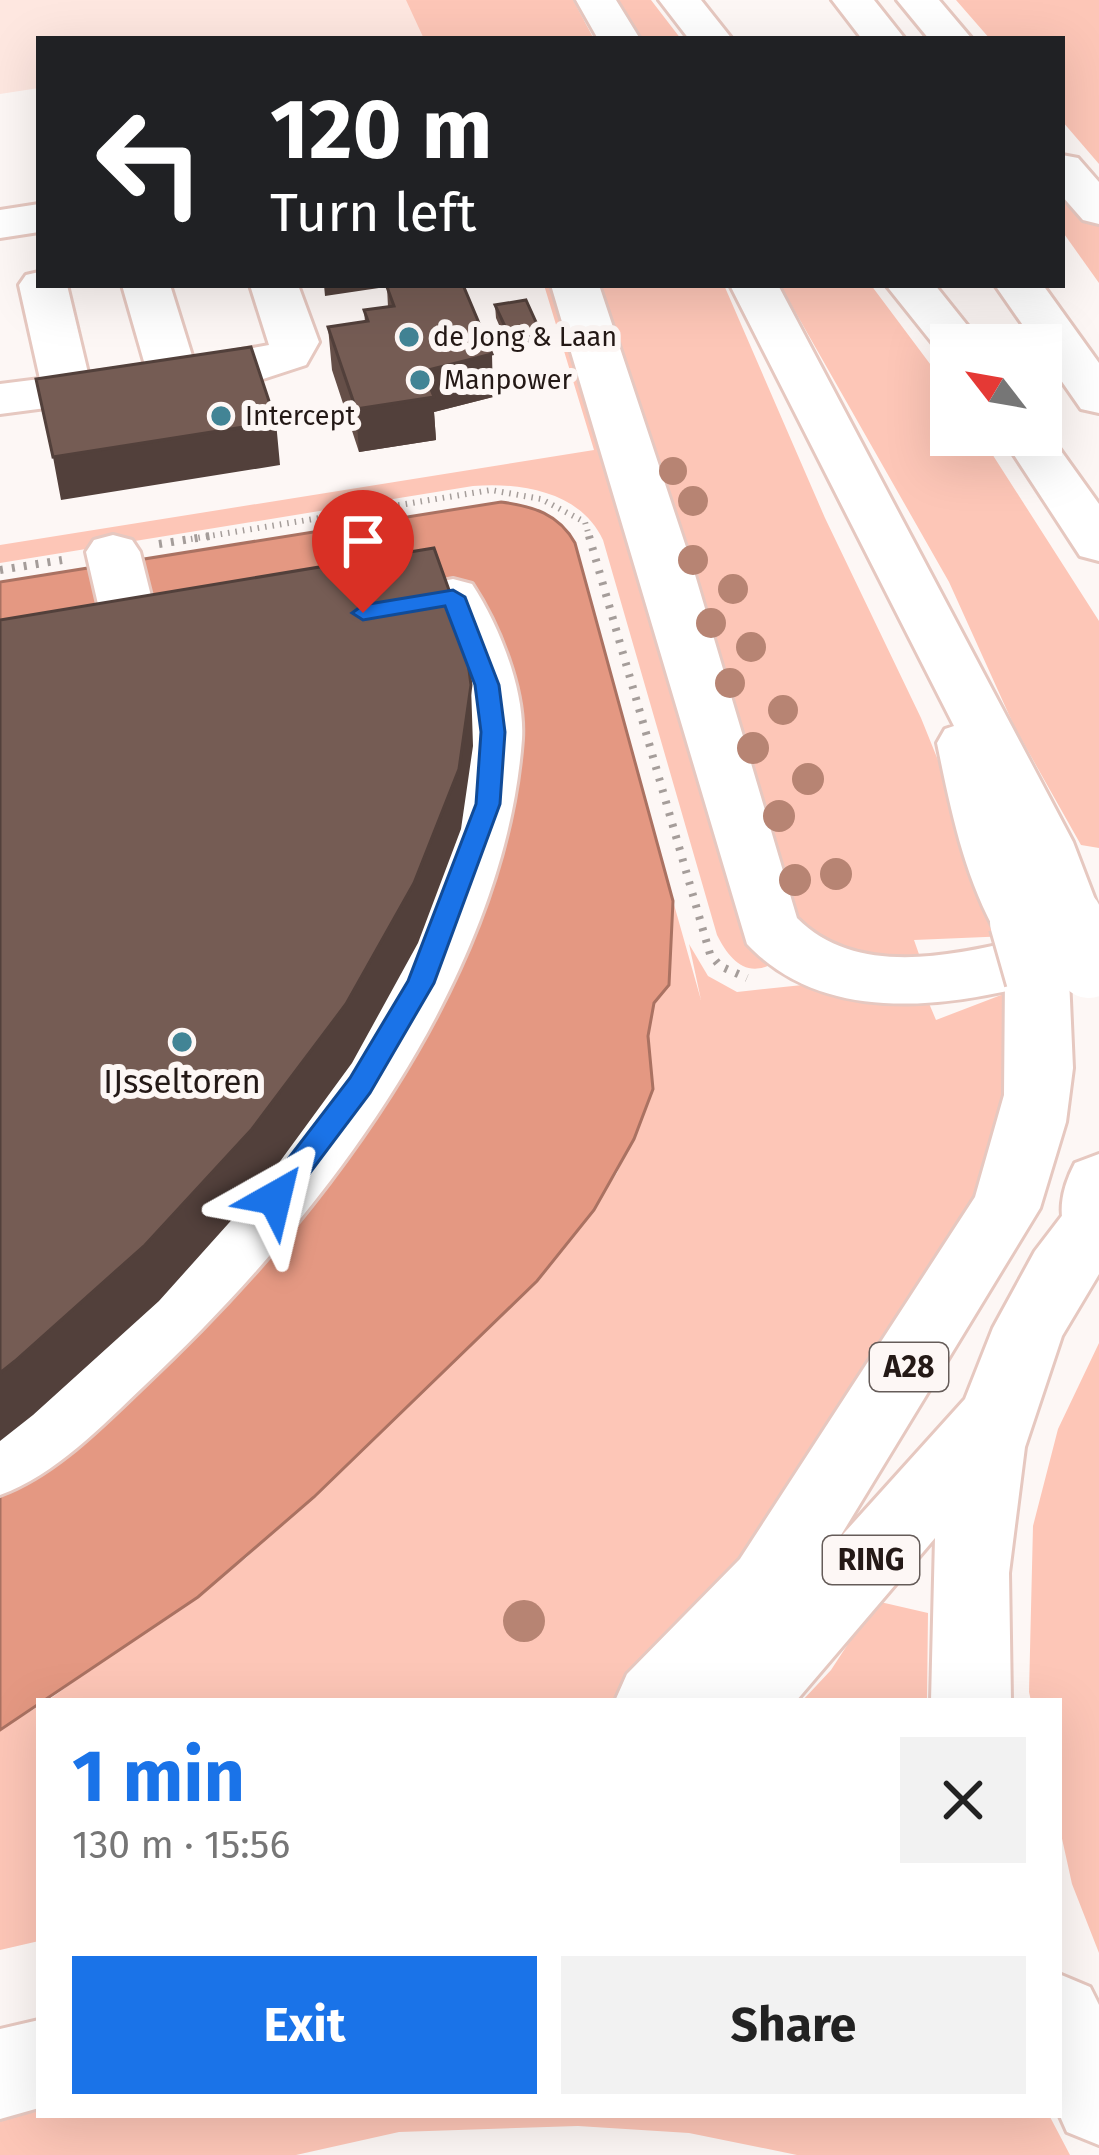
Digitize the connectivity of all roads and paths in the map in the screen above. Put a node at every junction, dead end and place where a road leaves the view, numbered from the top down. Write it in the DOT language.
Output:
graph roads {
  1 [pos="596,0"];
  2 [pos="679,0"];
  3 [pos="726,0"];
  4 [pos="917,0"];
  5 [pos="832,17"];
  6 [pos="617,36"];
  7 [pos="709,36"];
  8 [pos="752,36"];
  9 [pos="877,36"];
  10 [pos="948,36"];
  11 [pos="1065,171"];
  12 [pos="1099,210"];
  13 [pos="36,218"];
  14 [pos="0,224"];
  15 [pos="36,275"];
  16 [pos="0,281"];
  17 [pos="44,288"];
  18 [pos="147,288"];
  19 [pos="275,288"];
  20 [pos="575,288"];
  21 [pos="756,288"];
  22 [pos="913,288"];
  23 [pos="928,288"];
  24 [pos="1021,288"];
  25 [pos="1057,288"];
  26 [pos="944,324"];
  27 [pos="950,324"];
  28 [pos="173,376"];
  29 [pos="1099,380"];
  30 [pos="67,390"];
  31 [pos="1099,398"];
  32 [pos="0,399"];
  33 [pos="1041,456"];
  34 [pos="1099,544"];
  35 [pos="114,556"];
  36 [pos="318,621"];
  37 [pos="137,650"];
  38 [pos="1069,955"];
  39 [pos="1098,1209"];
  40 [pos="993,1416"];
  41 [pos="0,1462"];
  42 [pos="658,1698"];
  43 [pos="749,1698"];
  44 [pos="971,1698"];
  45 [pos="1062,2024"];
  46 [pos="36,2065"];
  47 [pos="0,2074"];
  48 [pos="1099,2100"];
  1 -- 6 [label="main road"];
  2 -- 7 [label="main road"];
  3 -- 8 [label="main road"];
  4 -- 10 [label="main road"];
  5 -- 9 [label="main road"];
  11 -- 12 [label="main road"];
  13 -- 14 [label="main road"];
  15 -- 16 [label="main road"];
  17 -- 30 [label="main road"];
  18 -- 28 [label="main road"];
  19 -- 28 [label="main road"];
  20 -- 38 [label="main road"];
  21 -- 38 [label="main road, A28"];
  22 -- 26 [label="main road"];
  23 -- 27 [label="main road"];
  24 -- 31 [label="main road"];
  25 -- 29 [label="main road"];
  28 -- 30 [label="main road"];
  30 -- 32 [label="main road"];
  33 -- 34 [label="main road"];
  35 -- 37 [label="main road"];
  36 -- 41 [label="main road"];
  38 -- 42 [label="main road, A28"];
  39 -- 40 [label="main road, RING"];
  40 -- 43 [label="main road, RING"];
  40 -- 44 [label="main road, RING"];
  45 -- 48 [label="main road"];
  46 -- 47 [label="main road"];
}
